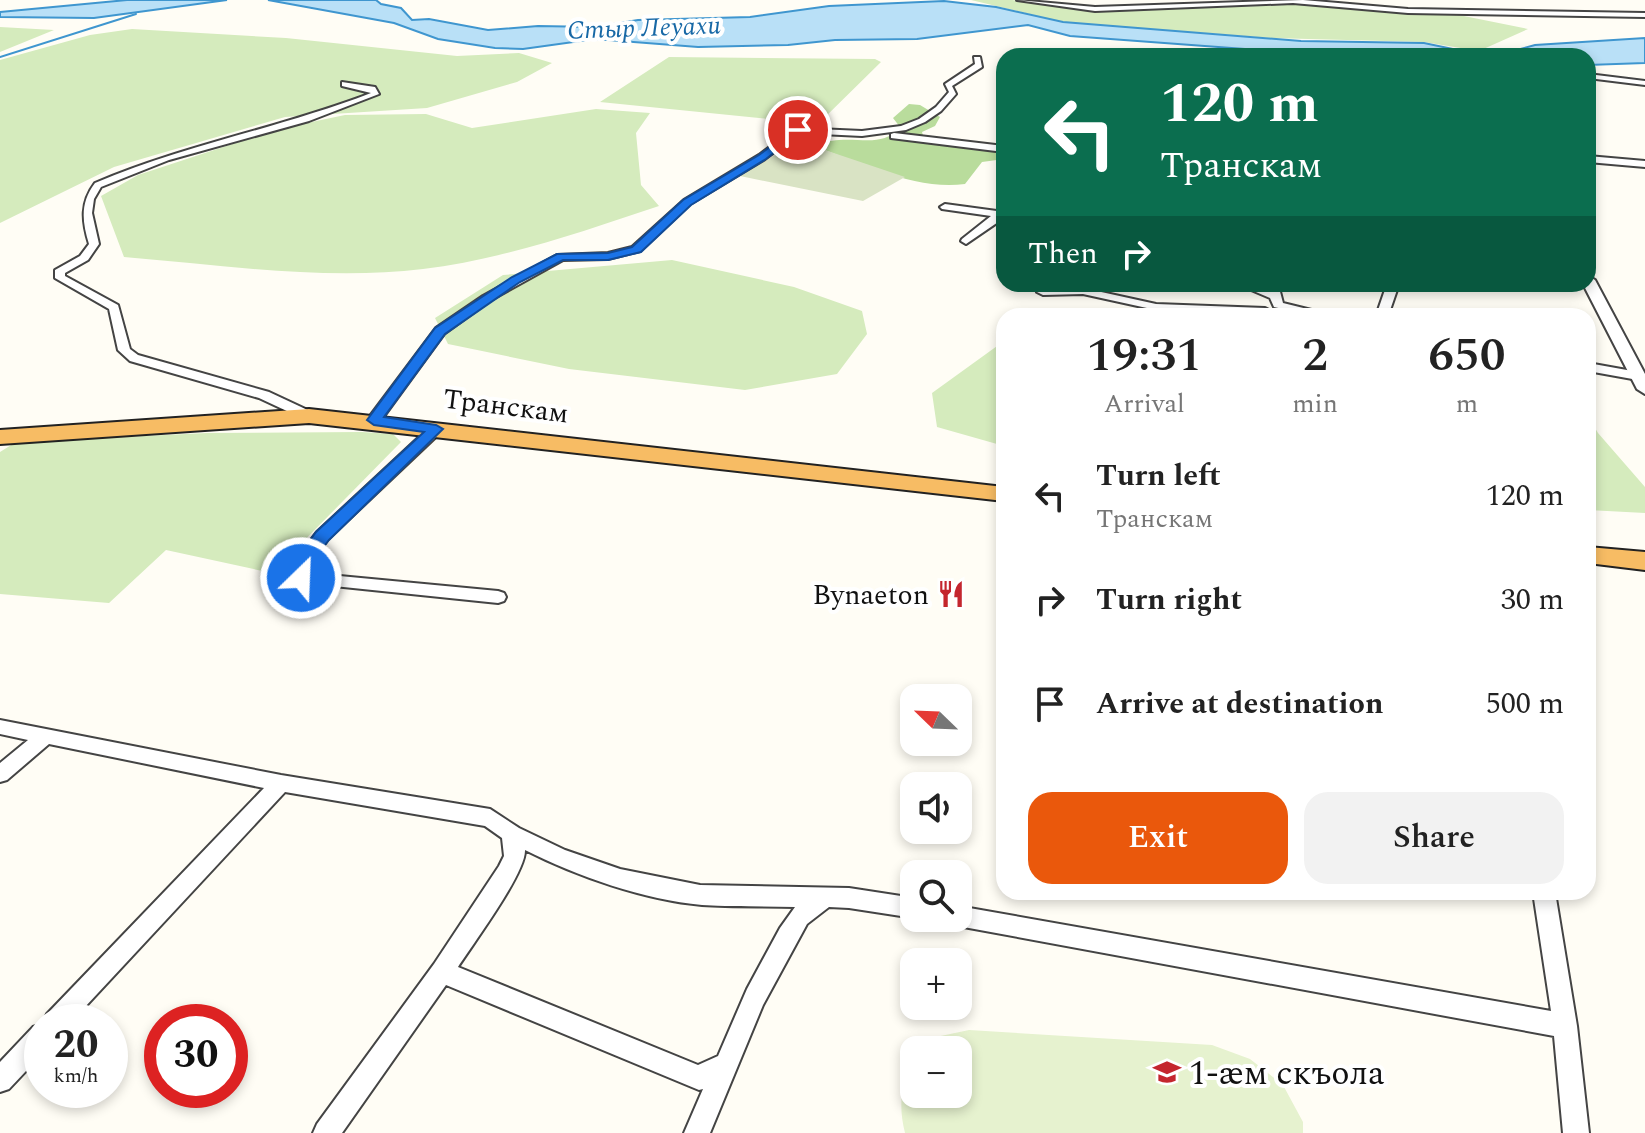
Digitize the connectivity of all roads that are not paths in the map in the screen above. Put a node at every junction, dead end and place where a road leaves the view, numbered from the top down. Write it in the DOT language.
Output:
graph roads {
  1 [pos="1020,0"];
  2 [pos="1645,15"];
  3 [pos="977,59"];
  4 [pos="1596,77"];
  5 [pos="1645,83"];
  6 [pos="345,84"];
  7 [pos="877,134"];
  8 [pos="996,148"];
  9 [pos="1596,160"];
  10 [pos="1645,164"];
  11 [pos="945,207"];
  12 [pos="996,214"];
  13 [pos="996,219"];
  14 [pos="966,241"];
  15 [pos="1088,292"];
  16 [pos="1594,292"];
  17 [pos="1275,295"];
  18 [pos="1171,308"];
  19 [pos="1309,308"];
  20 [pos="1622,343"];
  21 [pos="1645,346"];
  22 [pos="1596,369"];
  23 [pos="1642,382"];
  24 [pos="309,416"];
  25 [pos="374,420"];
  26 [pos="436,429"];
  27 [pos="0,437"];
  28 [pos="996,493"];
  29 [pos="1596,556"];
  30 [pos="1645,561"];
  31 [pos="498,597"];
  32 [pos="0,727"];
  33 [pos="46,736"];
  34 [pos="0,774"];
  35 [pos="281,783"];
  36 [pos="512,834"];
  37 [pos="825,898"];
  38 [pos="1545,900"];
  39 [pos="900,906"];
  40 [pos="972,919"];
  41 [pos="442,972"];
  42 [pos="72,1004"];
  43 [pos="1565,1026"];
  44 [pos="24,1055"];
  45 [pos="729,1063"];
  46 [pos="0,1080"];
  47 [pos="326,1133"];
  48 [pos="697,1133"];
  49 [pos="1576,1133"];
  1 -- 2 [label="street"];
  3 -- 7 [label="street"];
  4 -- 5 [label="street"];
  6 -- 24 [label="street"];
  7 -- 8 [label="street"];
  7 -- 25 [label="street"];
  9 -- 10 [label="street"];
  11 -- 12 [label="street"];
  13 -- 14 [label="street"];
  15 -- 18 [label="street"];
  16 -- 20 [label="street"];
  17 -- 19 [label="street"];
  20 -- 21 [label="street"];
  20 -- 23 [label="street"];
  22 -- 23 [label="street"];
  24 -- 25 [label="highway, Транскам"];
  24 -- 27 [label="highway, Транскам"];
  25 -- 26 [label="highway, Транскам"];
  26 -- 28 [label="highway, Транскам"];
  26 -- 31 [label="street"];
  29 -- 30 [label="highway"];
  32 -- 33 [label="street"];
  33 -- 34 [label="street"];
  33 -- 35 [label="street"];
  35 -- 36 [label="street"];
  35 -- 42 [label="street"];
  36 -- 37 [label="street"];
  36 -- 41 [label="street"];
  37 -- 39 [label="street"];
  37 -- 45 [label="street"];
  38 -- 43 [label="street"];
  40 -- 43 [label="street"];
  41 -- 45 [label="street"];
  41 -- 47 [label="street"];
  43 -- 49 [label="street"];
  44 -- 46 [label="street"];
  45 -- 48 [label="street"];
}
